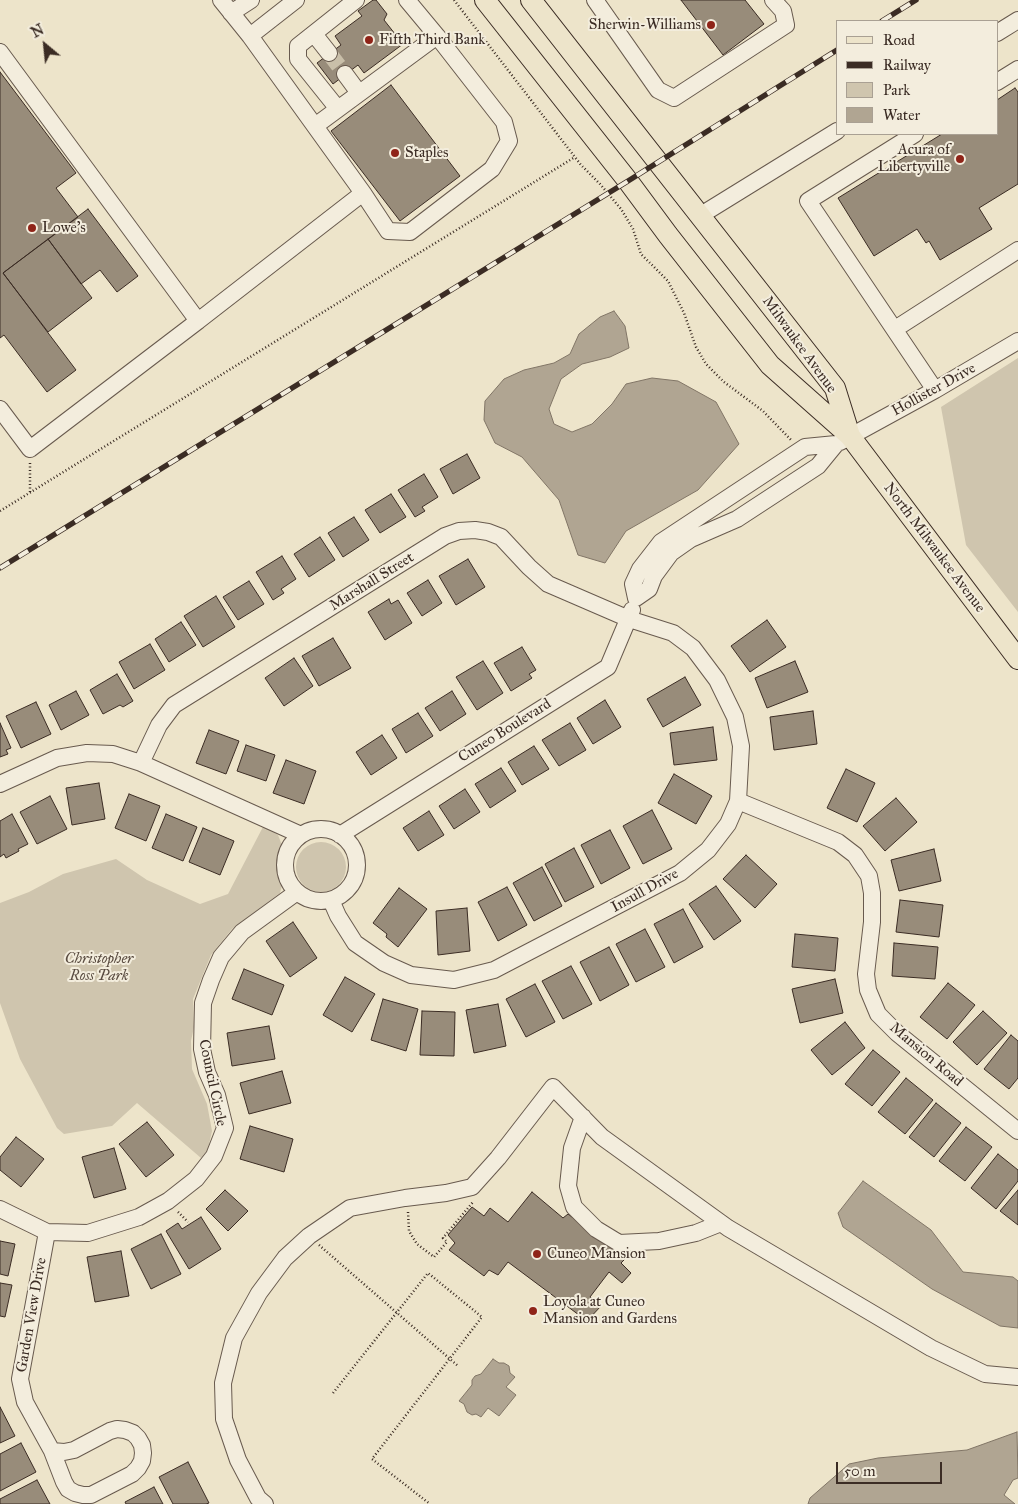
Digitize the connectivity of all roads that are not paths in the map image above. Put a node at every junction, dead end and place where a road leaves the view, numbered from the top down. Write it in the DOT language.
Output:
graph roads {
  1 [pos="221,0"];
  2 [pos="251,0"];
  3 [pos="296,0"];
  4 [pos="356,0"];
  5 [pos="407,0"];
  6 [pos="485,0"];
  7 [pos="532,0"];
  8 [pos="595,0"];
  9 [pos="773,0"];
  10 [pos="231,13"];
  11 [pos="1018,20"];
  12 [pos="998,32"];
  13 [pos="314,34"];
  14 [pos="250,36"];
  15 [pos="436,36"];
  16 [pos="0,52"];
  17 [pos="329,53"];
  18 [pos="1018,69"];
  19 [pos="345,74"];
  20 [pos="998,81"];
  21 [pos="360,93"];
  22 [pos="338,109"];
  23 [pos="315,126"];
  24 [pos="836,132"];
  25 [pos="913,135"];
  26 [pos="363,193"];
  27 [pos="701,215"];
  28 [pos="1018,250"];
  29 [pos="198,321"];
  30 [pos="894,329"];
  31 [pos="1018,341"];
  32 [pos="935,390"];
  33 [pos="0,409"];
  34 [pos="843,440"];
  35 [pos="700,515"];
  36 [pos="711,531"];
  37 [pos="636,598"];
  38 [pos="629,619"];
  39 [pos="1018,659"];
  40 [pos="141,763"];
  41 [pos="0,784"];
  42 [pos="738,801"];
  43 [pos="340,835"];
  44 [pos="301,836"];
  45 [pos="297,892"];
  46 [pos="331,900"];
  47 [pos="583,1117"];
  48 [pos="1018,1131"];
  49 [pos="0,1209"];
  50 [pos="721,1223"];
  51 [pos="47,1232"];
  52 [pos="1018,1377"];
  53 [pos="52,1451"];
  54 [pos="265,1504"];
  1 -- 10 [label="street"];
  2 -- 10 [label="street"];
  3 -- 14 [label="street"];
  4 -- 13 [label="street"];
  5 -- 15 [label="street"];
  6 -- 34 [label="main road, Milwaukee Avenue"];
  7 -- 27 [label="main road, Milwaukee Avenue"];
  8 -- 9 [label="street"];
  10 -- 14 [label="street"];
  11 -- 12 [label="street"];
  13 -- 17 [label="street"];
  13 -- 22 [label="street"];
  14 -- 23 [label="street"];
  15 -- 21 [label="street"];
  15 -- 26 [label="street"];
  16 -- 29 [label="street"];
  18 -- 20 [label="street"];
  19 -- 21 [label="street"];
  21 -- 22 [label="street"];
  22 -- 23 [label="street"];
  23 -- 26 [label="street"];
  24 -- 27 [label="street"];
  25 -- 30 [label="street"];
  26 -- 29 [label="street"];
  27 -- 34 [label="main road, Milwaukee Avenue"];
  28 -- 30 [label="street"];
  29 -- 33 [label="street"];
  30 -- 32 [label="street"];
  31 -- 32 [label="street, Hollister Drive"];
  32 -- 34 [label="street, Hollister Drive"];
  34 -- 35 [label="street, Cuneo Boulevard"];
  34 -- 36 [label="street, Cuneo Boulevard"];
  34 -- 39 [label="main road, North Milwaukee Avenue"];
  35 -- 36 [label="street"];
  35 -- 37 [label="street, Cuneo Boulevard"];
  36 -- 37 [label="street, Cuneo Boulevard"];
  37 -- 38 [label="street, Cuneo Boulevard"];
  38 -- 40 [label="street, Marshall Street"];
  38 -- 42 [label="street, Insull Drive"];
  38 -- 43 [label="street, Cuneo Boulevard"];
  40 -- 41 [label="street"];
  40 -- 44 [label="street"];
  42 -- 46 [label="street, Insull Drive"];
  42 -- 48 [label="street, Mansion Road"];
  43 -- 44 [label="street"];
  43 -- 46 [label="street"];
  44 -- 45 [label="street"];
  45 -- 46 [label="street"];
  45 -- 51 [label="street, Council Circle"];
  47 -- 50 [label="street"];
  47 -- 50 [label="street"];
  47 -- 54 [label="street"];
  49 -- 51 [label="street, Council Circle"];
  50 -- 52 [label="street"];
  51 -- 53 [label="street, Garden View Drive"];
  53 -- 53 [label="street, Garden View Drive"];
}
